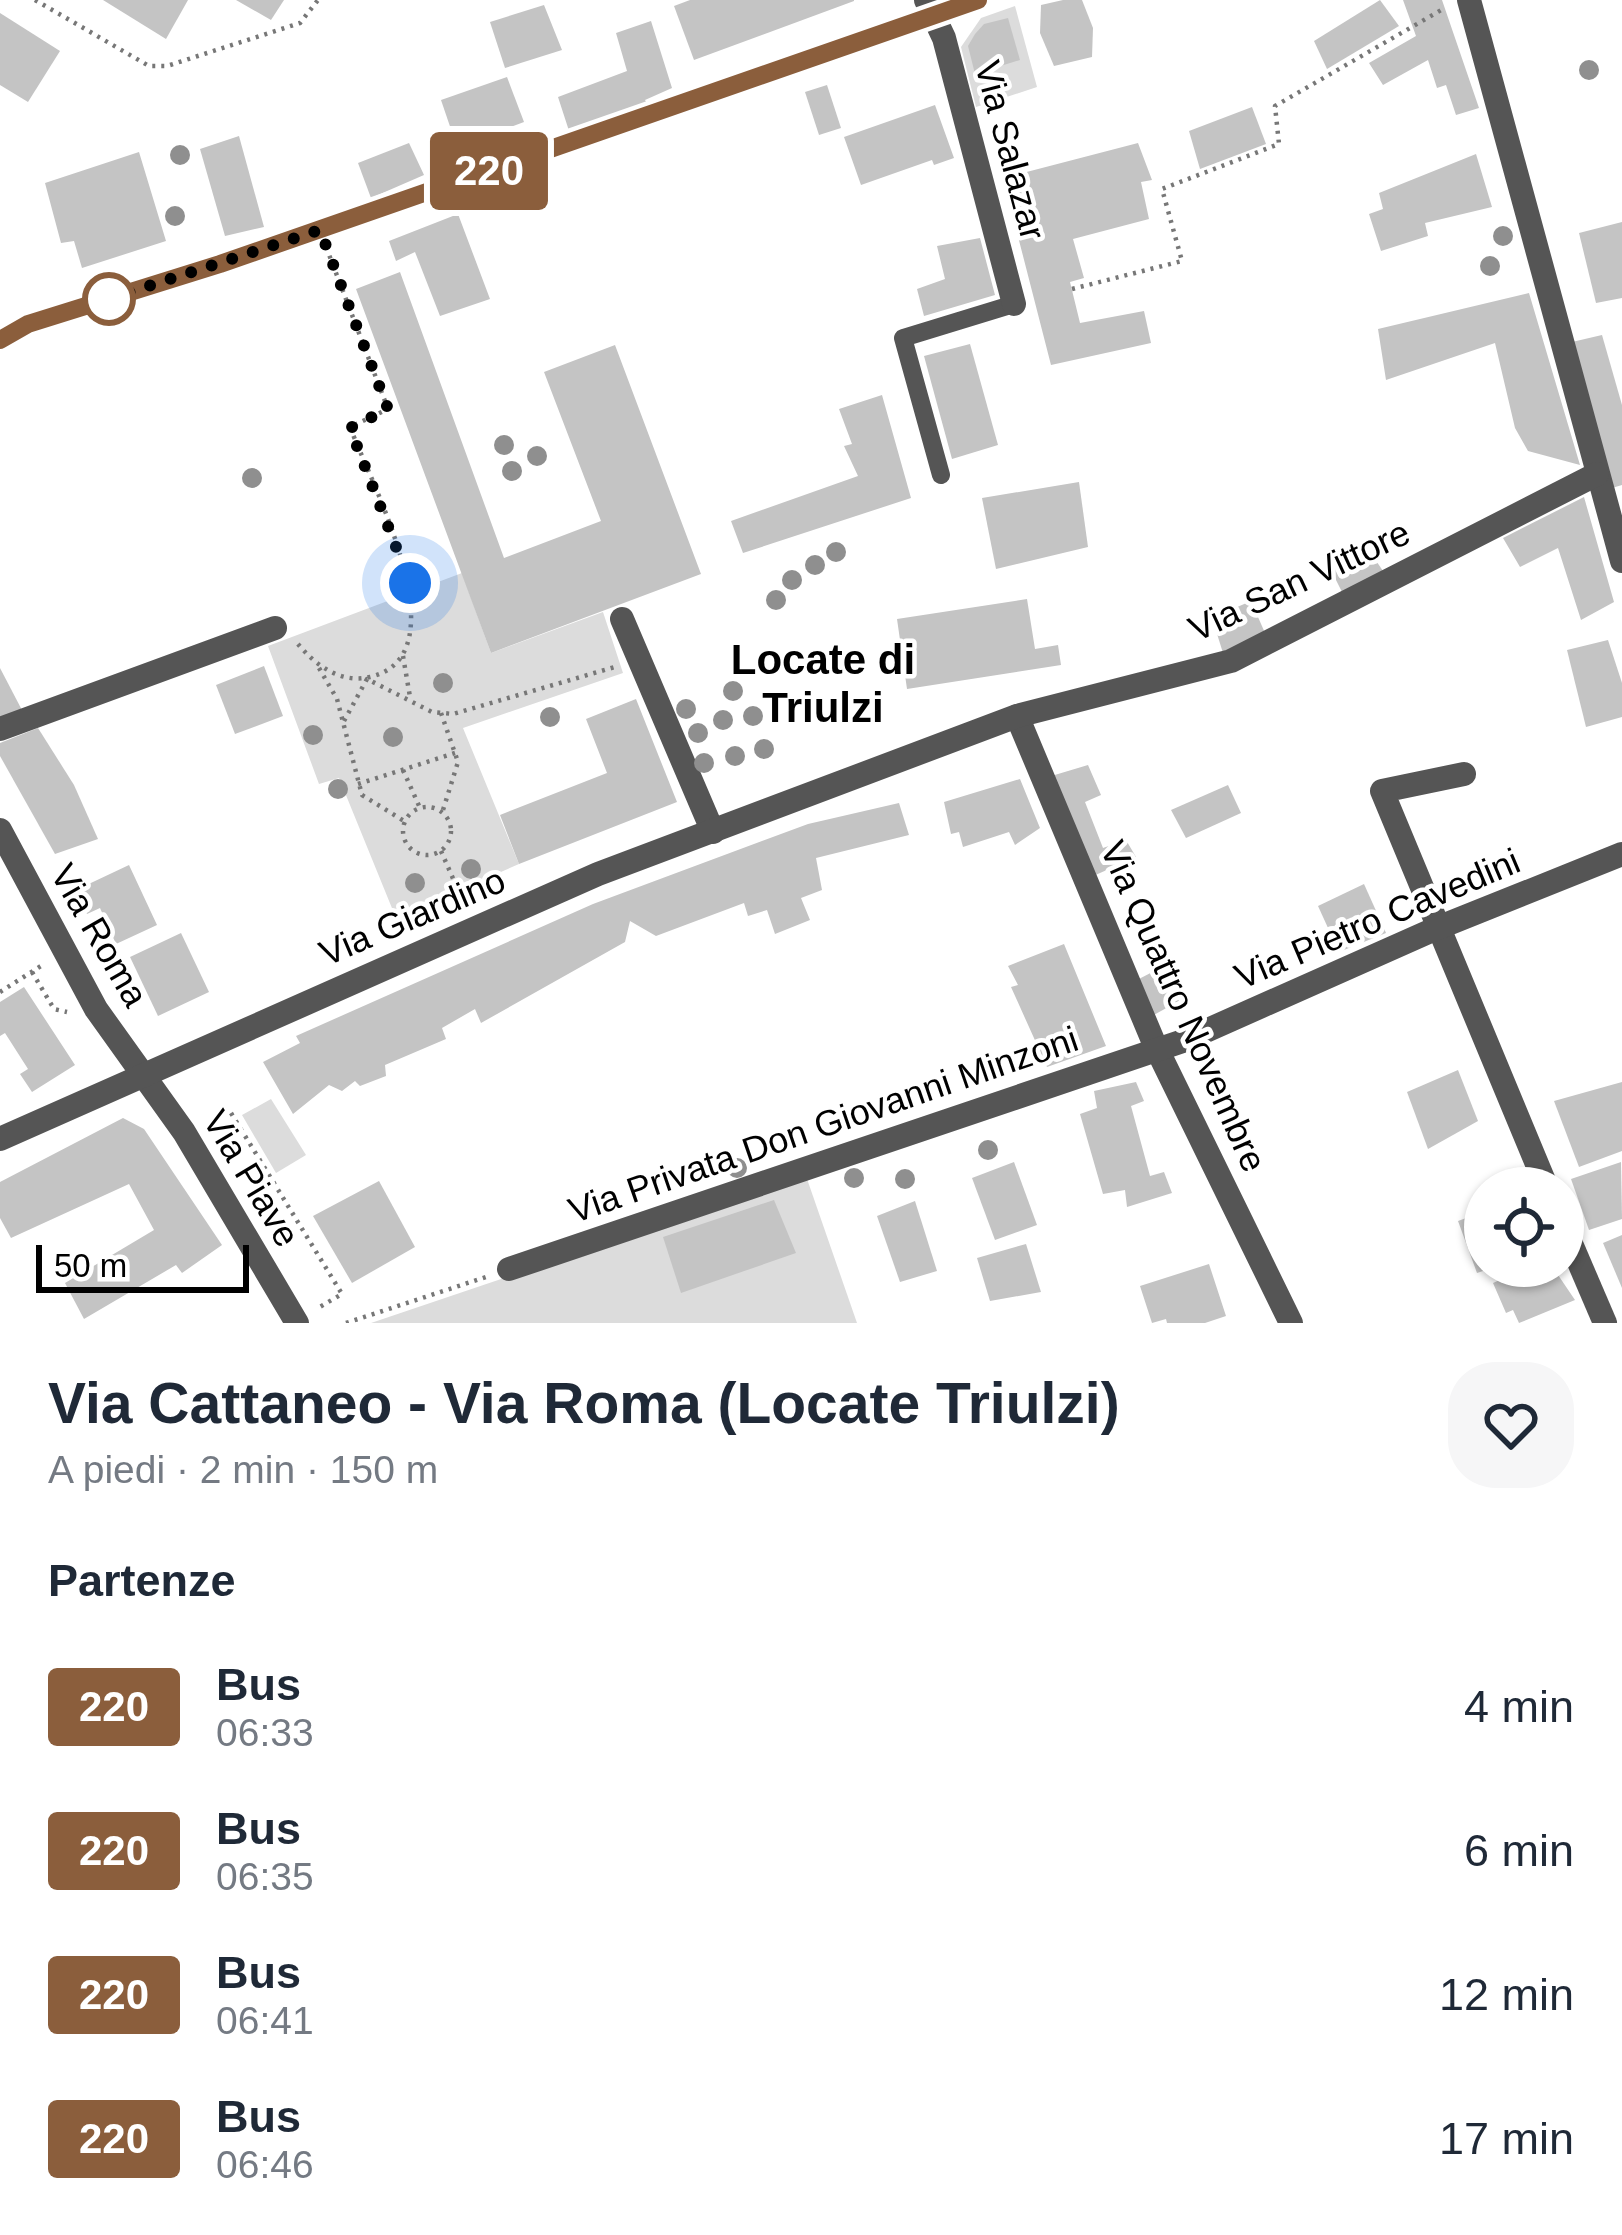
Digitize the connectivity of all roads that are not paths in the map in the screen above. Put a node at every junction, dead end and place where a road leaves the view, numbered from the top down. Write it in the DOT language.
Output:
graph roads {
  1 [pos="978,0"];
  2 [pos="1468,0"];
  3 [pos="929,8"];
  4 [pos="1014,304"];
  5 [pos="0,340"];
  6 [pos="1598,474"];
  7 [pos="941,475"];
  8 [pos="1615,508"];
  9 [pos="1622,561"];
  10 [pos="622,619"];
  11 [pos="275,628"];
  12 [pos="1017,716"];
  13 [pos="0,730"];
  14 [pos="1464,774"];
  15 [pos="0,830"];
  16 [pos="713,832"];
  17 [pos="1622,854"];
  18 [pos="1435,929"];
  19 [pos="1160,1048"];
  20 [pos="142,1072"];
  21 [pos="0,1139"];
  22 [pos="1538,1167"];
  23 [pos="509,1269"];
  24 [pos="1584,1273"];
  25 [pos="1284,1321"];
  26 [pos="297,1323"];
  27 [pos="1606,1323"];
  1 -- 3 [label="street"];
  2 -- 6 [label="street"];
  3 -- 4 [label="street, Via Salazar"];
  3 -- 5 [label="street"];
  4 -- 7 [label="street"];
  6 -- 8 [label="street"];
  6 -- 12 [label="street, Via San Vittore"];
  8 -- 9 [label="street"];
  10 -- 16 [label="street"];
  11 -- 13 [label="street"];
  12 -- 16 [label="street, Via San Vittore"];
  12 -- 19 [label="street, Via Quattro Novembre"];
  14 -- 18 [label="street"];
  15 -- 20 [label="street, Via Roma"];
  16 -- 20 [label="street, Via Giardino"];
  17 -- 18 [label="street, Via Pietro Cavedini"];
  18 -- 19 [label="street, Via Pietro Cavedini"];
  18 -- 22 [label="street"];
  19 -- 23 [label="street, Via Privata Don Giovanni Minzoni"];
  19 -- 25 [label="street, Via Quattro Novembre"];
  20 -- 21 [label="street, Via Giardino"];
  20 -- 26 [label="street, Via Piave"];
  24 -- 27 [label="street"];
}
